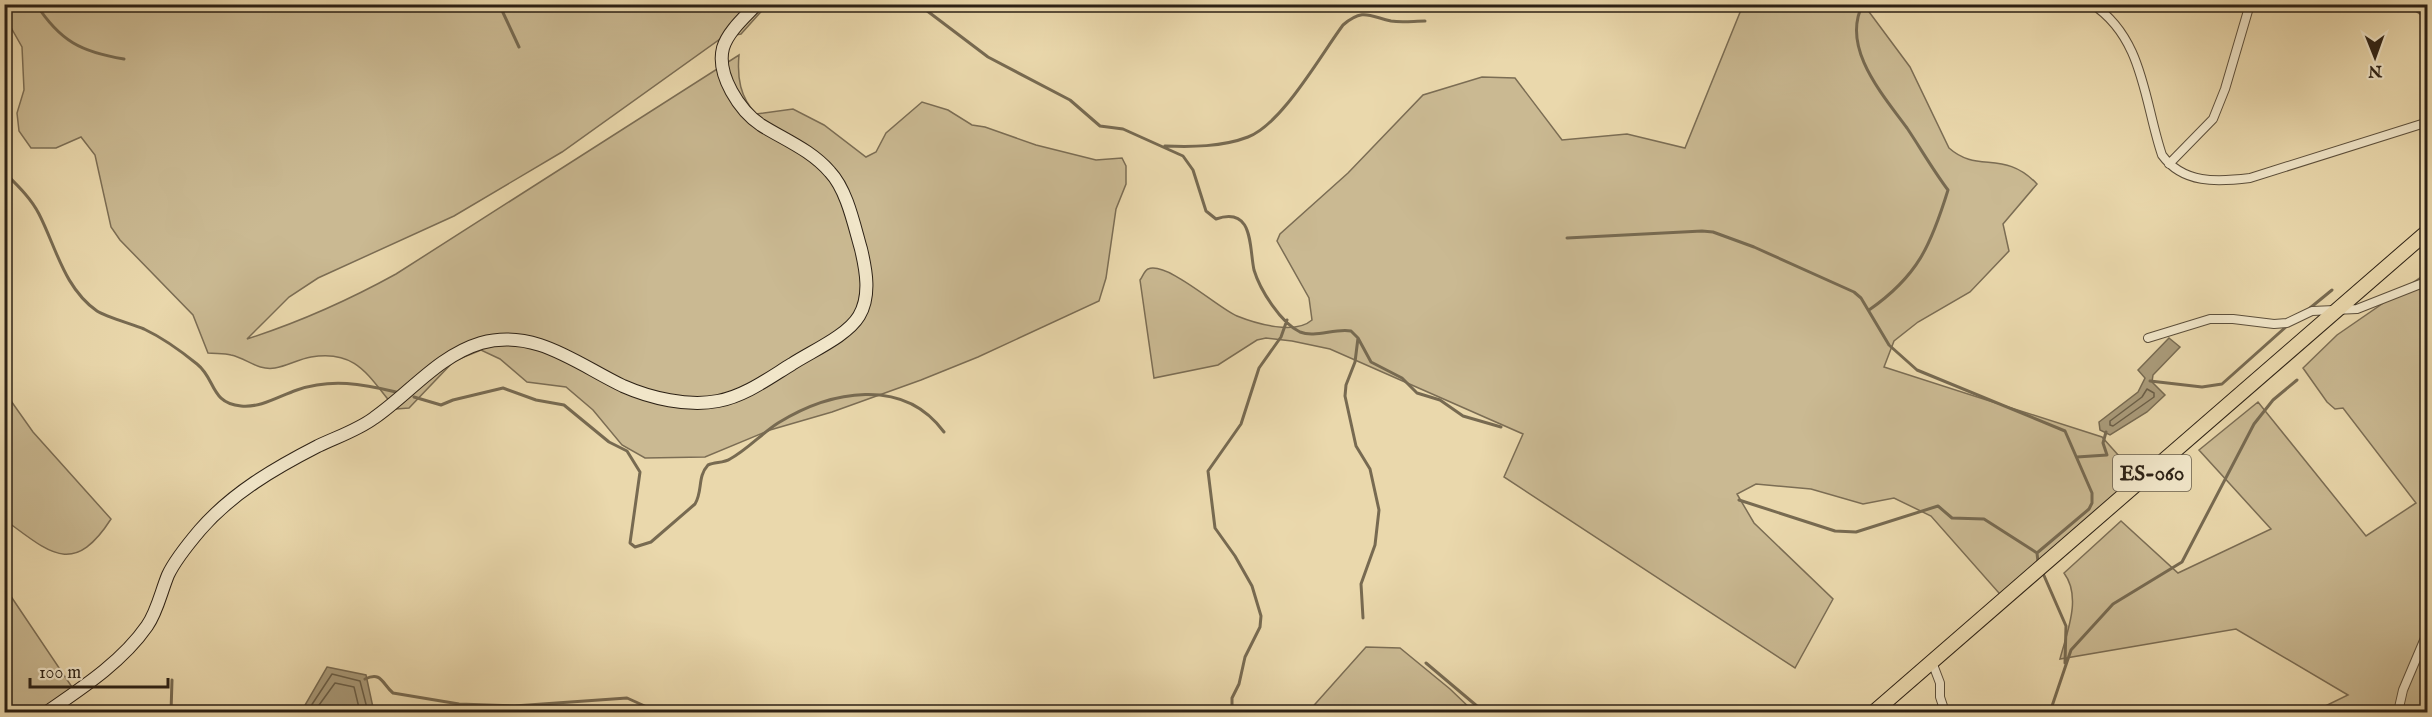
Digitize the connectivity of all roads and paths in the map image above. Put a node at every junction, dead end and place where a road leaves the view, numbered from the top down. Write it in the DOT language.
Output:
graph roads {
  1 [pos="758,4"];
  2 [pos="2092,4"];
  3 [pos="2250,4"];
  4 [pos="2427,122"];
  5 [pos="2169,164"];
  6 [pos="2427,231"];
  7 [pos="2427,281"];
  8 [pos="2340,310"];
  9 [pos="2148,338"];
  10 [pos="2427,631"];
  11 [pos="1932,662"];
  12 [pos="47,712"];
  13 [pos="1874,712"];
  14 [pos="1945,712"];
  15 [pos="2398,712"];
  1 -- 12 [label="street"];
  2 -- 5 [label="street"];
  3 -- 5 [label="street"];
  4 -- 5 [label="street"];
  6 -- 8 [label="main road, ES-060"];
  7 -- 8 [label="street"];
  8 -- 9 [label="street"];
  8 -- 11 [label="main road, ES-060"];
  10 -- 15 [label="street"];
  11 -- 13 [label="main road, ES-060"];
  11 -- 14 [label="street"];
}
